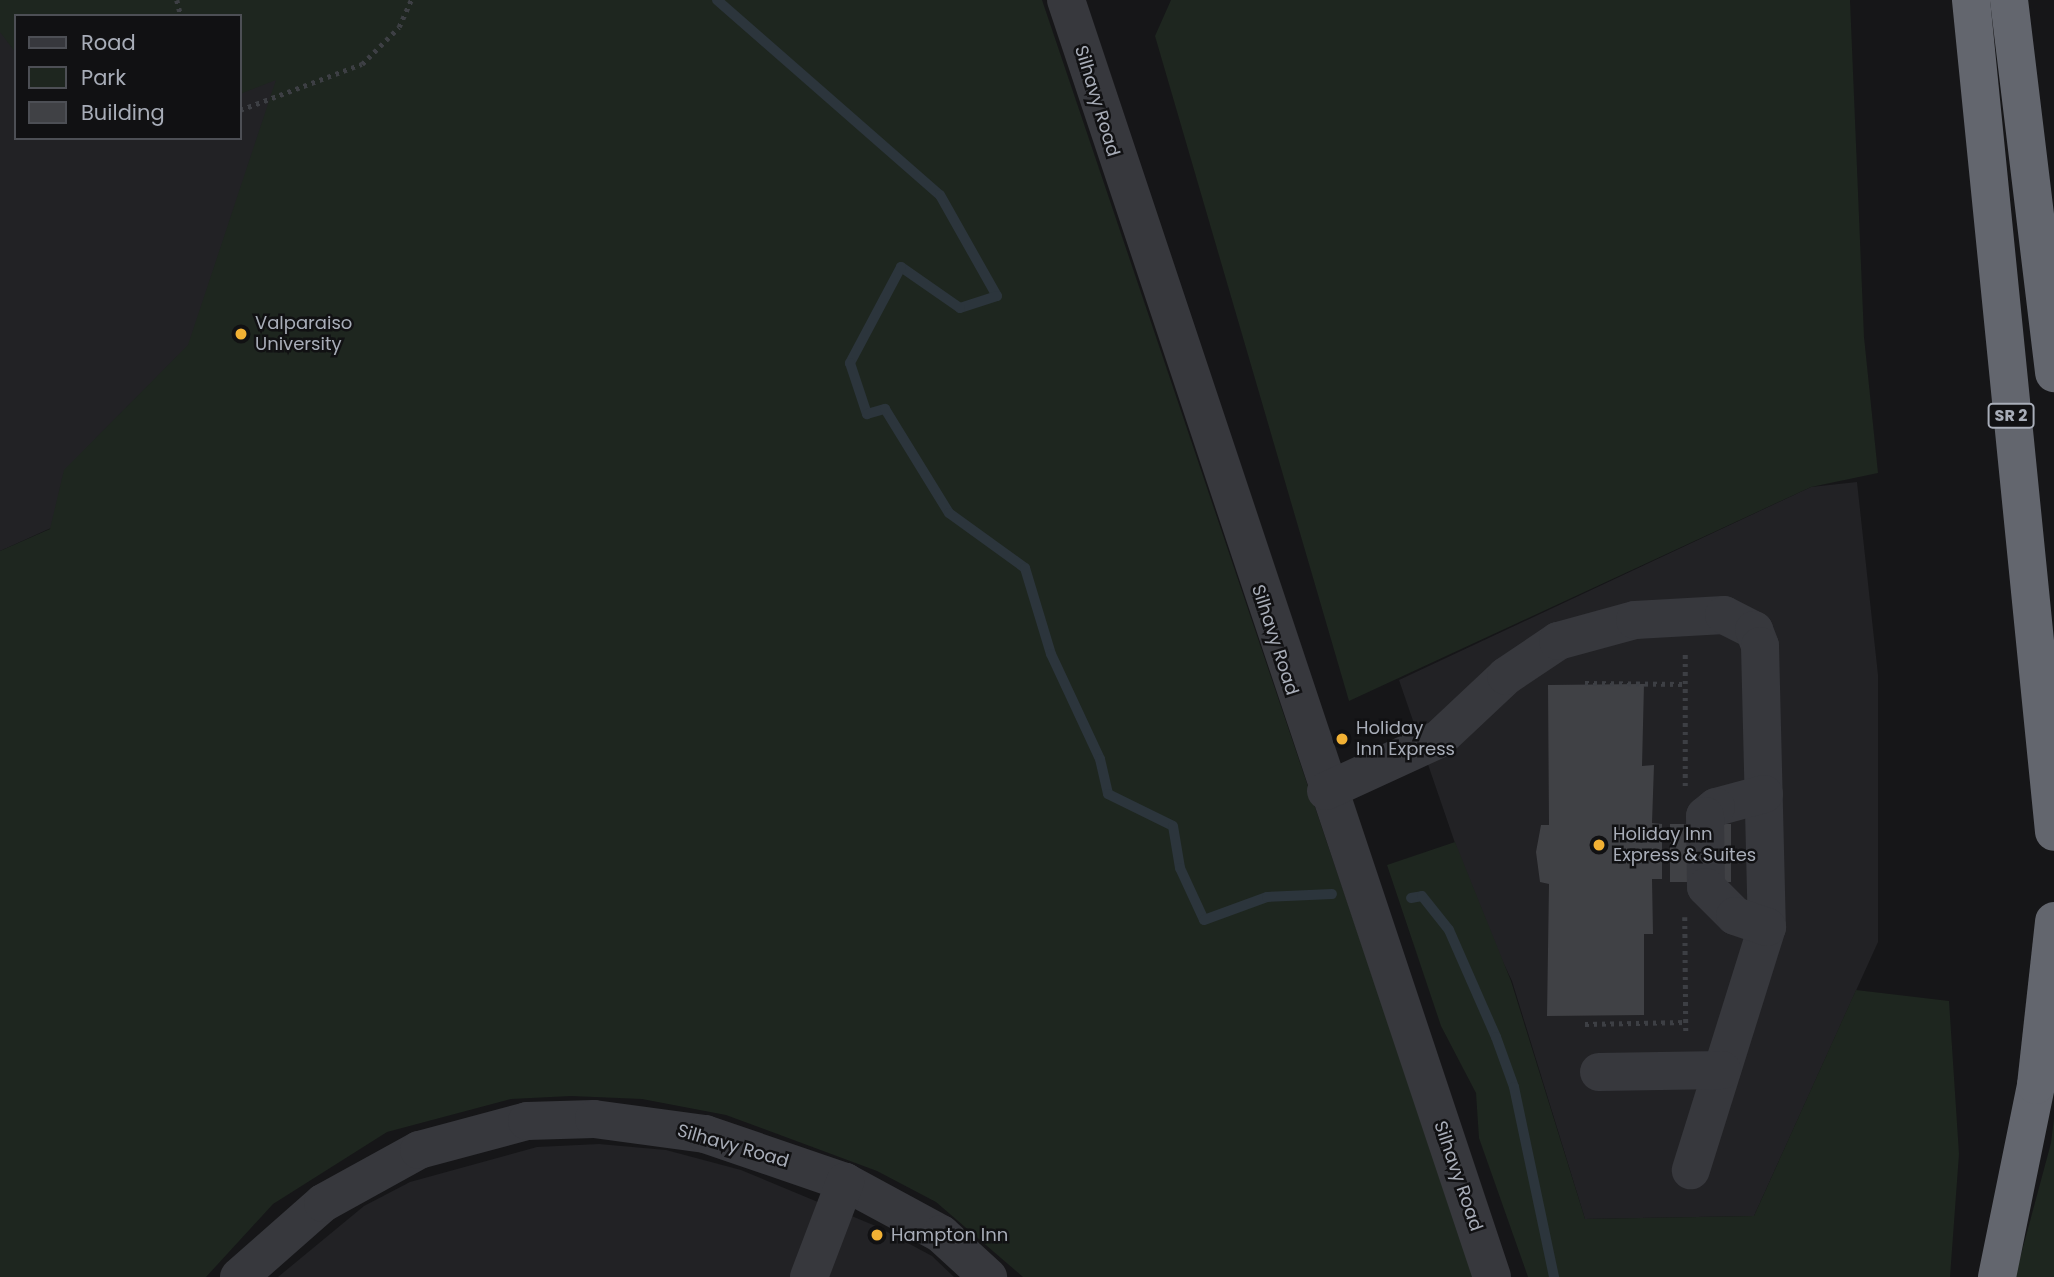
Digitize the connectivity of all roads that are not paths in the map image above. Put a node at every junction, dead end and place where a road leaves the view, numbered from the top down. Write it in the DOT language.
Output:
graph roads {
  1 [pos="1066,0"];
  2 [pos="1971,0"];
  3 [pos="2009,0"];
  4 [pos="2054,373"];
  5 [pos="1326,791"];
  6 [pos="1764,794"];
  7 [pos="2054,832"];
  8 [pos="2054,920"];
  9 [pos="1767,927"];
  10 [pos="1722,1070"];
  11 [pos="1599,1072"];
  12 [pos="1691,1170"];
  13 [pos="845,1182"];
  14 [pos="239,1277"];
  15 [pos="809,1277"];
  16 [pos="988,1277"];
  17 [pos="1492,1277"];
  18 [pos="1997,1277"];
  1 -- 5 [label="street, Silhavy Road"];
  2 -- 7 [label="highway, SR 2"];
  3 -- 4 [label="highway"];
  5 -- 6 [label="street"];
  5 -- 17 [label="street, Silhavy Road"];
  6 -- 9 [label="street"];
  6 -- 9 [label="street"];
  8 -- 18 [label="highway"];
  9 -- 10 [label="street"];
  10 -- 11 [label="street"];
  10 -- 12 [label="street"];
  13 -- 14 [label="street, Silhavy Road"];
  13 -- 15 [label="street"];
  13 -- 16 [label="street, Silhavy Road"];
}
